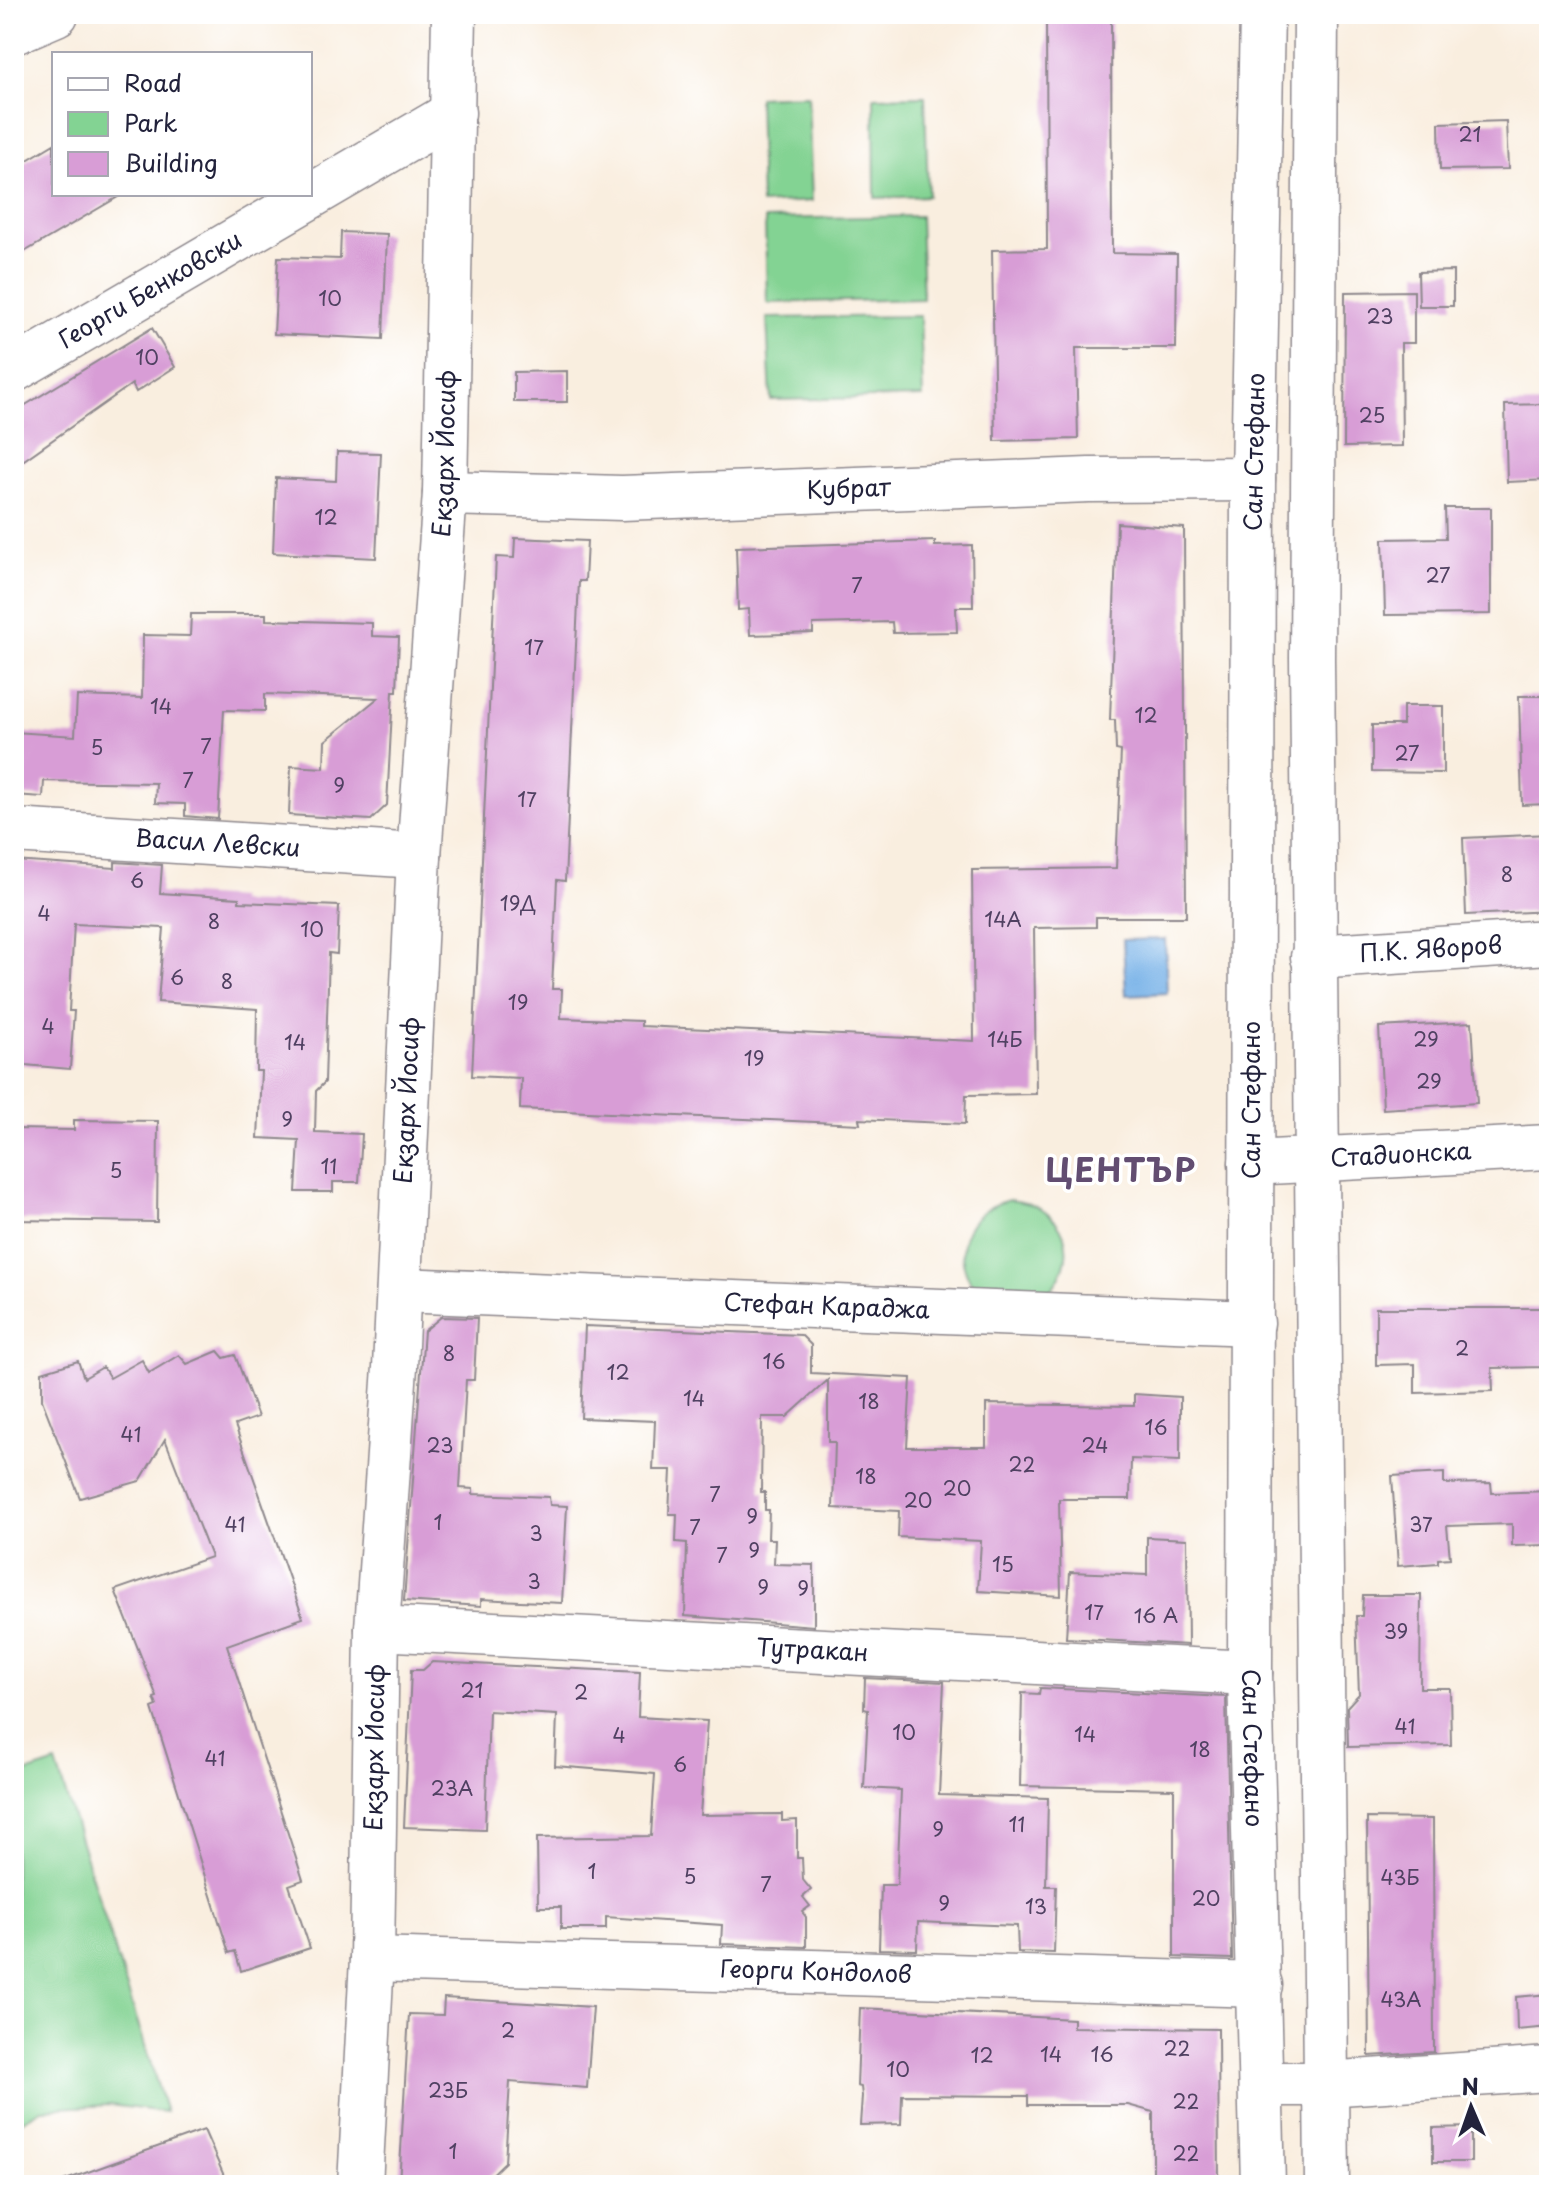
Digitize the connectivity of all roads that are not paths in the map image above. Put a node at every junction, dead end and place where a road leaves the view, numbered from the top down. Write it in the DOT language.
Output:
graph roads {
  1 [pos="56,14"];
  2 [pos="454,14"];
  3 [pos="1262,14"];
  4 [pos="1316,14"];
  5 [pos="14,32"];
  6 [pos="453,113"];
  7 [pos="311,196"];
  8 [pos="312,196"];
  9 [pos="1313,211"];
  10 [pos="1259,212"];
  11 [pos="14,370"];
  12 [pos="1253,479"];
  13 [pos="445,493"];
  14 [pos="14,831"];
  15 [pos="419,856"];
  16 [pos="1549,942"];
  17 [pos="1313,957"];
  18 [pos="1549,1147"];
  19 [pos="1317,1159"];
  20 [pos="1251,1163"];
  21 [pos="399,1290"];
  22 [pos="1252,1323"];
  23 [pos="377,1628"];
  24 [pos="1250,1673"];
  25 [pos="372,1959"];
  26 [pos="1260,1985"];
  27 [pos="1549,2069"];
  28 [pos="1262,2084"];
  29 [pos="1325,2084"];
  30 [pos="360,2185"];
  31 [pos="1263,2185"];
  32 [pos="1327,2185"];
  1 -- 5 [label="street"];
  2 -- 6 [label="street, Екзарх Йосиф"];
  3 -- 10 [label="street, Сан Стефано"];
  4 -- 9 [label="street"];
  6 -- 8 [label="street, Георги Бенковски"];
  6 -- 13 [label="street, Екзарх Йосиф"];
  7 -- 11 [label="street, Георги Бенковски"];
  9 -- 10 [label="street"];
  9 -- 17 [label="street"];
  10 -- 12 [label="street, Сан Стефано"];
  12 -- 13 [label="street, Кубрат"];
  12 -- 20 [label="street, Сан Стефано"];
  13 -- 15 [label="street, Екзарх Йосиф"];
  14 -- 15 [label="street, Васил Левски"];
  15 -- 21 [label="street, Екзарх Йосиф"];
  16 -- 17 [label="street, П.К. Яворов"];
  17 -- 19 [label="street"];
  18 -- 19 [label="street, Стадионска"];
  19 -- 20 [label="street, Стадионска"];
  19 -- 29 [label="street"];
  20 -- 22 [label="street, Сан Стефано"];
  21 -- 22 [label="street, Стефан Караджа"];
  21 -- 23 [label="street, Екзарх Йосиф"];
  22 -- 24 [label="street, Сан Стефано"];
  23 -- 24 [label="street, Тутракан"];
  23 -- 25 [label="street, Екзарх Йосиф"];
  24 -- 26 [label="street, Сан Стефано"];
  25 -- 26 [label="street, Георги Кондолов"];
  25 -- 30 [label="street, Екзарх Йосиф"];
  26 -- 28 [label="street, Сан Стефано"];
  27 -- 29 [label="street"];
  28 -- 29 [label="street"];
  28 -- 31 [label="street, Сан Стефано"];
  29 -- 32 [label="street"];
}
